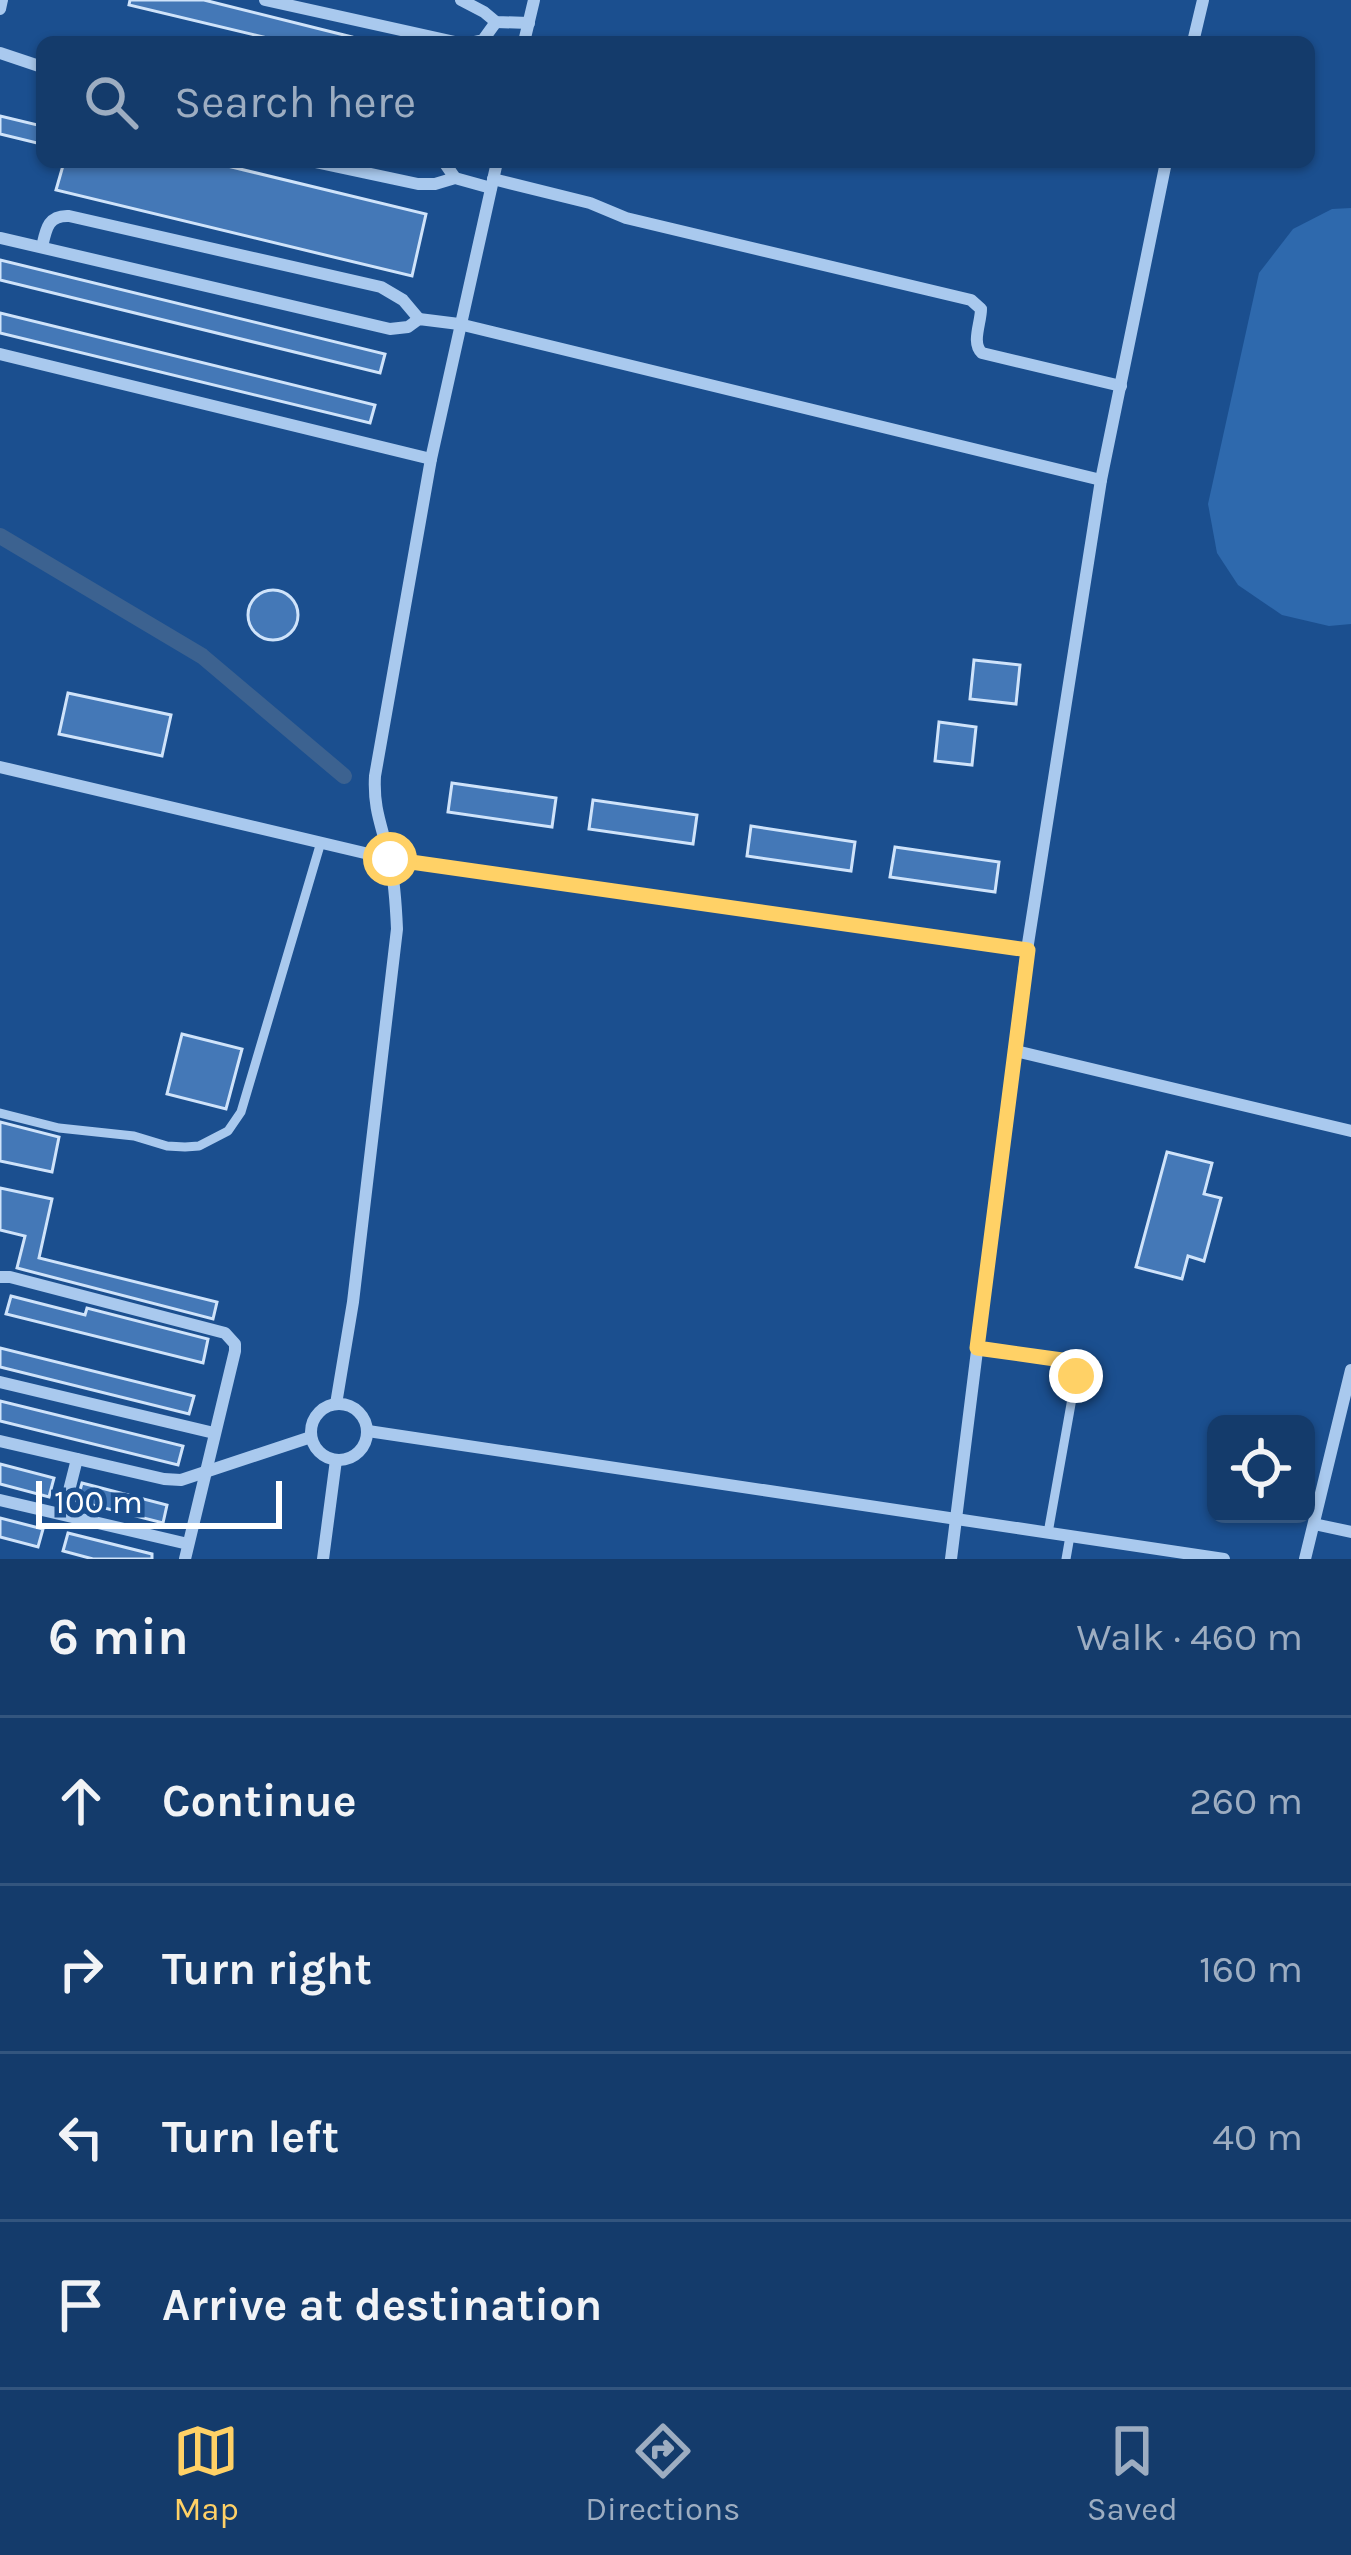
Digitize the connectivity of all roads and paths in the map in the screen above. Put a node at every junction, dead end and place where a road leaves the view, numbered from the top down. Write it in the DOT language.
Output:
graph roads {
  1 [pos="2,0"];
  2 [pos="265,0"];
  3 [pos="460,0"];
  4 [pos="534,0"];
  5 [pos="1203,0"];
  6 [pos="0,9"];
  7 [pos="496,22"];
  8 [pos="529,23"];
  9 [pos="428,36"];
  10 [pos="486,36"];
  11 [pos="526,36"];
  12 [pos="1194,36"];
  13 [pos="0,52"];
  14 [pos="36,65"];
  15 [pos="344,168"];
  16 [pos="448,168"];
  17 [pos="496,168"];
  18 [pos="1165,168"];
  19 [pos="455,178"];
  20 [pos="492,184"];
  21 [pos="2,238"];
  22 [pos="42,247"];
  23 [pos="419,319"];
  24 [pos="459,324"];
  25 [pos="0,353"];
  26 [pos="1120,386"];
  27 [pos="431,459"];
  28 [pos="1101,480"];
  29 [pos="0,767"];
  30 [pos="321,842"];
  31 [pos="390,859"];
  32 [pos="1028,950"];
  33 [pos="1016,1051"];
  34 [pos="0,1113"];
  35 [pos="1351,1131"];
  36 [pos="0,1277"];
  37 [pos="977,1348"];
  38 [pos="1351,1370"];
  39 [pos="0,1382"];
  40 [pos="336,1404"];
  41 [pos="368,1432"];
  42 [pos="214,1433"];
  43 [pos="311,1436"];
  44 [pos="0,1441"];
  45 [pos="76,1459"];
  46 [pos="336,1460"];
  47 [pos="203,1474"];
  48 [pos="0,1500"];
  49 [pos="63,1514"];
  50 [pos="957,1519"];
  51 [pos="1314,1524"];
  52 [pos="1351,1532"];
  53 [pos="1048,1533"];
  54 [pos="1070,1536"];
  55 [pos="188,1544"];
  56 [pos="185,1559"];
  57 [pos="322,1559"];
  58 [pos="952,1559"];
  59 [pos="1066,1559"];
  60 [pos="1224,1559"];
  61 [pos="1305,1559"];
  1 -- 6 [label="street"];
  2 -- 9 [label="street"];
  3 -- 7 [label="street"];
  4 -- 8 [label="street"];
  5 -- 12 [label="street"];
  7 -- 8 [label="street"];
  7 -- 10 [label="street"];
  8 -- 11 [label="street"];
  13 -- 14 [label="street"];
  15 -- 19 [label="street"];
  16 -- 19 [label="street"];
  17 -- 20 [label="street"];
  18 -- 26 [label="street"];
  19 -- 20 [label="street"];
  20 -- 24 [label="street"];
  20 -- 26 [label="street"];
  21 -- 22 [label="street"];
  22 -- 23 [label="street"];
  22 -- 23 [label="street"];
  23 -- 24 [label="street"];
  24 -- 27 [label="street"];
  24 -- 28 [label="street"];
  25 -- 27 [label="street"];
  26 -- 28 [label="street"];
  27 -- 31 [label="street"];
  28 -- 32 [label="street"];
  29 -- 30 [label="street"];
  30 -- 31 [label="street"];
  30 -- 34 [label="lane"];
  31 -- 32 [label="street"];
  31 -- 40 [label="street"];
  32 -- 33 [label="street"];
  33 -- 35 [label="street"];
  33 -- 37 [label="street"];
  36 -- 42 [label="street"];
  37 -- 50 [label="street"];
  37 -- 53 [label="lane"];
  38 -- 51 [label="street"];
  39 -- 42 [label="street"];
  40 -- 41 [label="street"];
  40 -- 43 [label="street"];
  41 -- 46 [label="street"];
  41 -- 50 [label="street"];
  42 -- 47 [label="street"];
  43 -- 46 [label="street"];
  43 -- 47 [label="street"];
  44 -- 45 [label="street"];
  45 -- 47 [label="street"];
  45 -- 49 [label="street"];
  46 -- 57 [label="street"];
  47 -- 55 [label="street"];
  48 -- 49 [label="street"];
  49 -- 55 [label="street"];
  50 -- 53 [label="street"];
  50 -- 58 [label="street"];
  51 -- 52 [label="street"];
  51 -- 61 [label="street"];
  53 -- 54 [label="street"];
  54 -- 59 [label="lane"];
  54 -- 60 [label="street"];
  55 -- 56 [label="street"];
}
